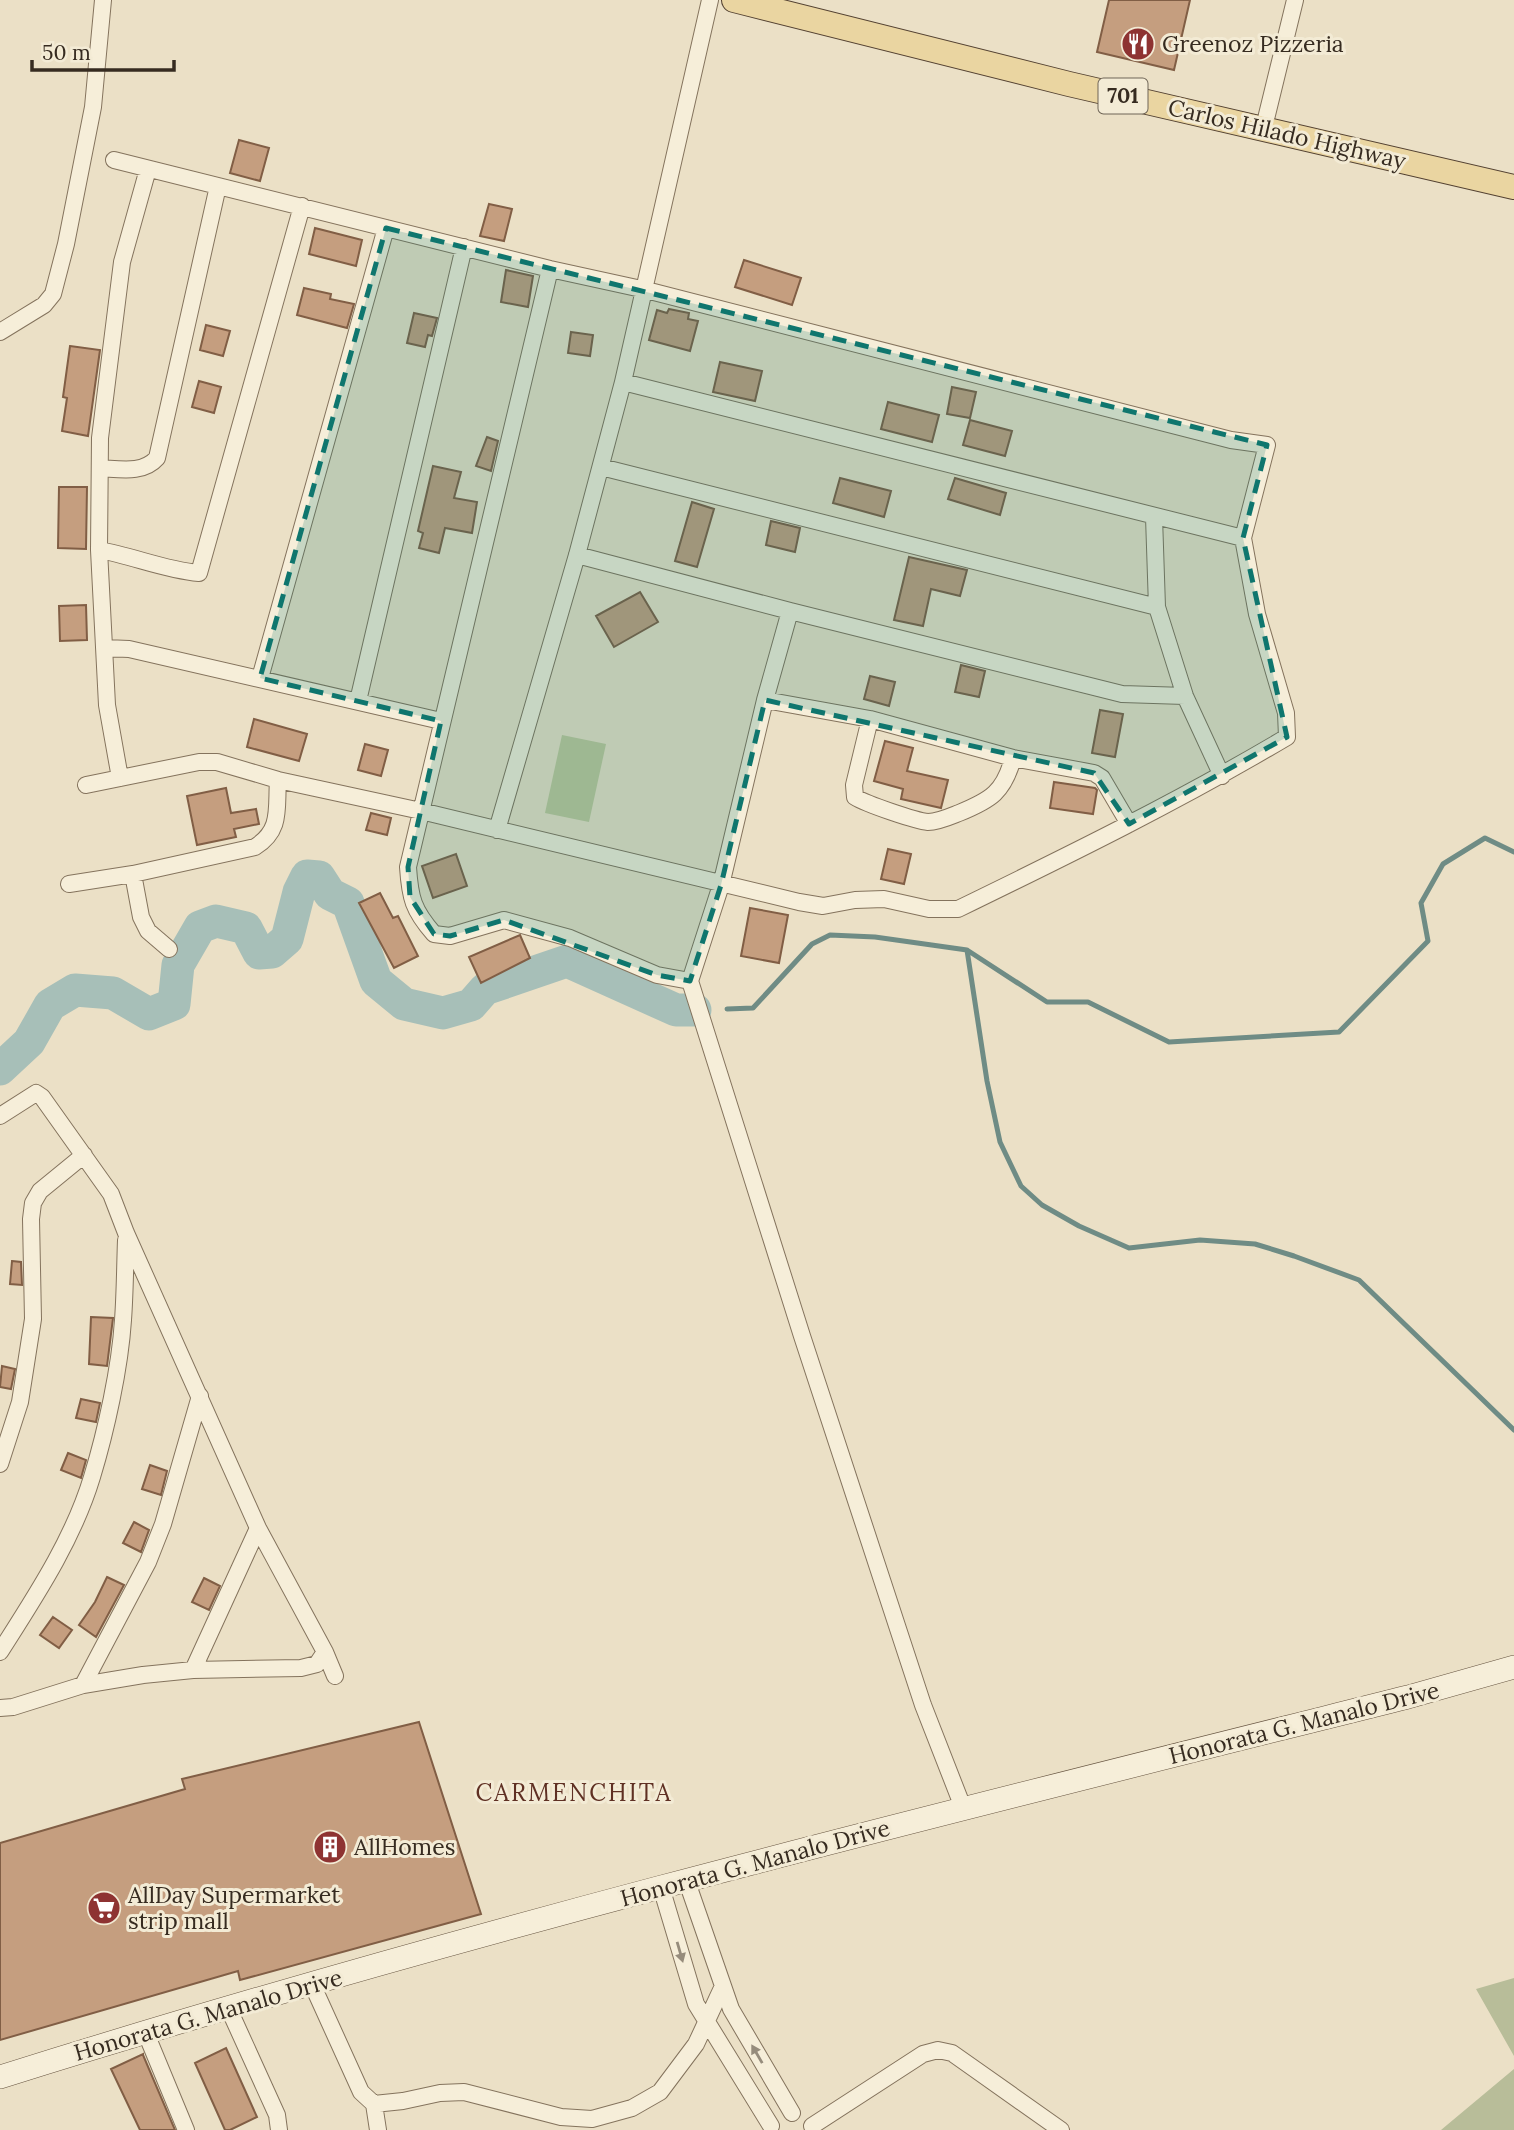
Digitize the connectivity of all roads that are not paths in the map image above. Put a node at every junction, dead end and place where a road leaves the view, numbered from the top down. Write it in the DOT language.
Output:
graph roads {
  1 [pos="103,0"];
  2 [pos="710,0"];
  3 [pos="1295,0"];
  4 [pos="746,2"];
  5 [pos="1264,127"];
  6 [pos="114,160"];
  7 [pos="148,169"];
  8 [pos="218,186"];
  9 [pos="1514,187"];
  10 [pos="302,206"];
  11 [pos="386,228"];
  12 [pos="464,247"];
  13 [pos="550,269"];
  14 [pos="646,290"];
  15 [pos="0,332"];
  16 [pos="623,382"];
  17 [pos="601,467"];
  18 [pos="100,468"];
  19 [pos="1154,517"];
  20 [pos="1243,538"];
  21 [pos="99,550"];
  22 [pos="577,555"];
  23 [pos="1157,607"];
  24 [pos="790,611"];
  25 [pos="105,648"];
  26 [pos="260,678"];
  27 [pos="1185,696"];
  28 [pos="765,700"];
  29 [pos="358,701"];
  30 [pos="870,719"];
  31 [pos="441,721"];
  32 [pos="1013,758"];
  33 [pos="1222,776"];
  34 [pos="120,778"];
  35 [pos="278,780"];
  36 [pos="86,785"];
  37 [pos="421,811"];
  38 [pos="1129,824"];
  39 [pos="497,830"];
  40 [pos="133,874"];
  41 [pos="69,884"];
  42 [pos="721,885"];
  43 [pos="169,949"];
  44 [pos="690,981"];
  45 [pos="0,1116"];
  46 [pos="84,1155"];
  47 [pos="126,1233"];
  48 [pos="200,1396"];
  49 [pos="0,1464"];
  50 [pos="258,1528"];
  51 [pos="0,1652"];
  52 [pos="325,1652"];
  53 [pos="1514,1667"];
  54 [pos="193,1670"];
  55 [pos="335,1676"];
  56 [pos="83,1685"];
  57 [pos="0,1708"];
  58 [pos="964,1810"];
  59 [pos="686,1879"];
  60 [pos="662,1887"];
  61 [pos="312,1984"];
  62 [pos="723,1986"];
  63 [pos="228,2007"];
  64 [pos="706,2024"];
  65 [pos="145,2031"];
  66 [pos="0,2077"];
  67 [pos="374,2104"];
  68 [pos="792,2113"];
  69 [pos="771,2128"];
  70 [pos="812,2128"];
  71 [pos="186,2130"];
  72 [pos="279,2130"];
  73 [pos="378,2130"];
  74 [pos="1060,2130"];
  1 -- 15 [label="street"];
  2 -- 14 [label="street"];
  3 -- 5 [label="street"];
  4 -- 5 [label="main road, Carlos Hilado Highway / 701"];
  5 -- 9 [label="main road, Carlos Hilado Highway / 701"];
  6 -- 7 [label="street"];
  7 -- 8 [label="street"];
  7 -- 18 [label="street"];
  8 -- 10 [label="street"];
  8 -- 18 [label="street"];
  10 -- 11 [label="street"];
  10 -- 21 [label="street"];
  11 -- 12 [label="street"];
  11 -- 26 [label="street"];
  12 -- 13 [label="street"];
  12 -- 29 [label="street"];
  13 -- 14 [label="street"];
  13 -- 31 [label="street"];
  14 -- 16 [label="street"];
  14 -- 20 [label="street"];
  16 -- 17 [label="street"];
  16 -- 19 [label="street"];
  17 -- 22 [label="street"];
  17 -- 23 [label="street"];
  18 -- 21 [label="street"];
  19 -- 20 [label="street"];
  19 -- 23 [label="street"];
  20 -- 33 [label="street"];
  21 -- 25 [label="street"];
  22 -- 24 [label="street"];
  22 -- 39 [label="street"];
  23 -- 27 [label="street"];
  24 -- 27 [label="street"];
  24 -- 28 [label="street"];
  25 -- 26 [label="street"];
  25 -- 34 [label="street"];
  26 -- 29 [label="street"];
  27 -- 33 [label="street"];
  28 -- 30 [label="street"];
  28 -- 42 [label="street"];
  29 -- 31 [label="street"];
  30 -- 32 [label="street"];
  30 -- 32 [label="street"];
  31 -- 37 [label="street"];
  32 -- 38 [label="street"];
  33 -- 38 [label="street"];
  34 -- 35 [label="street"];
  34 -- 36 [label="street"];
  35 -- 37 [label="street"];
  35 -- 40 [label="street"];
  37 -- 39 [label="street"];
  37 -- 44 [label="street"];
  38 -- 42 [label="street"];
  39 -- 42 [label="street"];
  40 -- 41 [label="street"];
  40 -- 43 [label="street"];
  42 -- 44 [label="street"];
  44 -- 58 [label="street"];
  45 -- 46 [label="street"];
  46 -- 47 [label="street"];
  46 -- 49 [label="street"];
  47 -- 48 [label="street"];
  47 -- 51 [label="street"];
  48 -- 50 [label="street"];
  48 -- 56 [label="street"];
  50 -- 52 [label="street"];
  50 -- 54 [label="street"];
  52 -- 54 [label="street"];
  52 -- 55 [label="street"];
  53 -- 58 [label="street, Honorata G. Manalo Drive"];
  54 -- 56 [label="street"];
  56 -- 57 [label="street"];
  58 -- 59 [label="street, Honorata G. Manalo Drive"];
  59 -- 60 [label="street, Honorata G. Manalo Drive"];
  59 -- 62 [label="street"];
  60 -- 61 [label="street, Honorata G. Manalo Drive"];
  60 -- 64 [label="street, one-way"];
  61 -- 63 [label="street, Honorata G. Manalo Drive"];
  61 -- 67 [label="street"];
  62 -- 64 [label="street"];
  68 -- 62 [label="street, one-way"];
  63 -- 65 [label="street, Honorata G. Manalo Drive"];
  63 -- 72 [label="street"];
  64 -- 67 [label="street"];
  64 -- 69 [label="street"];
  65 -- 66 [label="street, Honorata G. Manalo Drive"];
  65 -- 71 [label="street"];
  67 -- 73 [label="street"];
  68 -- 69 [label="street"];
  68 -- 70 [label="street"];
  70 -- 74 [label="street"];
}
